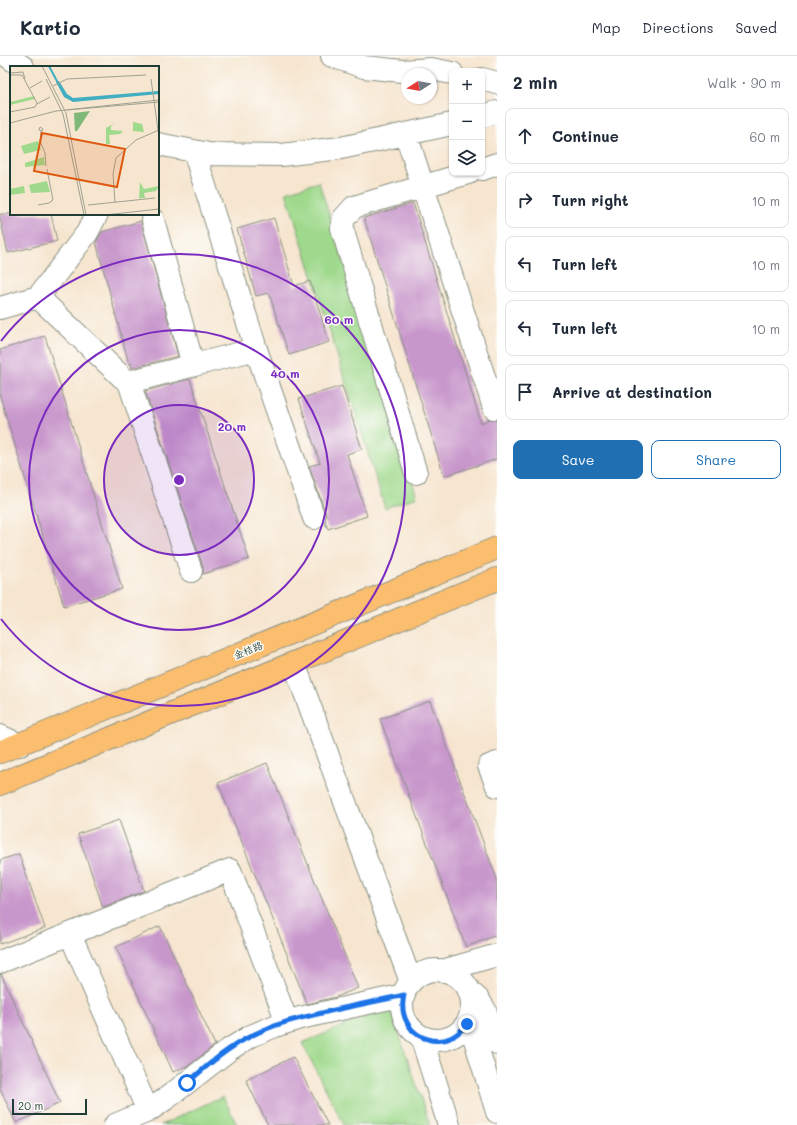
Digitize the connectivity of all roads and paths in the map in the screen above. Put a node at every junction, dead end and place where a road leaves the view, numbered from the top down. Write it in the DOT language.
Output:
graph roads {
  1 [pos="7,56"];
  2 [pos="332,56"];
  3 [pos="429,63"];
  4 [pos="22,66"];
  5 [pos="449,72"];
  6 [pos="485,80"];
  7 [pos="497,83"];
  8 [pos="497,112"];
  9 [pos="485,115"];
  10 [pos="449,125"];
  11 [pos="406,134"];
  12 [pos="159,144"];
  13 [pos="194,151"];
  14 [pos="497,164"];
  15 [pos="485,168"];
  16 [pos="458,176"];
  17 [pos="423,187"];
  18 [pos="96,215"];
  19 [pos="152,220"];
  20 [pos="38,297"];
  21 [pos="0,308"];
  22 [pos="256,349"];
  23 [pos="193,365"];
  24 [pos="129,382"];
  25 [pos="494,408"];
  26 [pos="416,473"];
  27 [pos="314,518"];
  28 [pos="497,548"];
  29 [pos="191,571"];
  30 [pos="497,579"];
  31 [pos="294,663"];
  32 [pos="0,736"];
  33 [pos="10,748"];
  34 [pos="497,763"];
  35 [pos="0,784"];
  36 [pos="497,786"];
  37 [pos="70,934"];
  38 [pos="497,955"];
  39 [pos="0,962"];
  40 [pos="442,970"];
  41 [pos="407,989"];
  42 [pos="469,990"];
  43 [pos="468,1020"];
  44 [pos="287,1022"];
  45 [pos="421,1036"];
  46 [pos="497,1043"];
  47 [pos="148,1110"];
  48 [pos="497,1112"];
  49 [pos="115,1125"];
  50 [pos="449,1125"];
  1 -- 4 [label="street"];
  2 -- 3 [label="street"];
  3 -- 5 [label="street"];
  6 -- 7 [label="street"];
  8 -- 9 [label="street"];
  10 -- 11 [label="street"];
  11 -- 13 [label="street"];
  11 -- 17 [label="street"];
  12 -- 13 [label="street"];
  13 -- 22 [label="street"];
  14 -- 15 [label="street"];
  16 -- 17 [label="street"];
  17 -- 25 [label="street"];
  17 -- 26 [label="street"];
  18 -- 20 [label="street"];
  19 -- 23 [label="street"];
  20 -- 21 [label="street"];
  20 -- 24 [label="street"];
  22 -- 23 [label="street"];
  22 -- 27 [label="street"];
  23 -- 24 [label="street"];
  24 -- 29 [label="street"];
  28 -- 33 [label="main road, 金桔路"];
  30 -- 31 [label="main road"];
  31 -- 35 [label="main road"];
  31 -- 41 [label="street"];
  32 -- 33 [label="street"];
  34 -- 36 [label="street"];
  37 -- 39 [label="street"];
  37 -- 44 [label="street"];
  37 -- 47 [label="street"];
  38 -- 40 [label="street"];
  40 -- 41 [label="street"];
  40 -- 42 [label="street"];
  41 -- 44 [label="street"];
  41 -- 45 [label="street"];
  42 -- 43 [label="street"];
  42 -- 46 [label="street"];
  43 -- 45 [label="street"];
  43 -- 48 [label="street"];
  44 -- 47 [label="street"];
  45 -- 50 [label="street"];
  47 -- 49 [label="street"];
}
